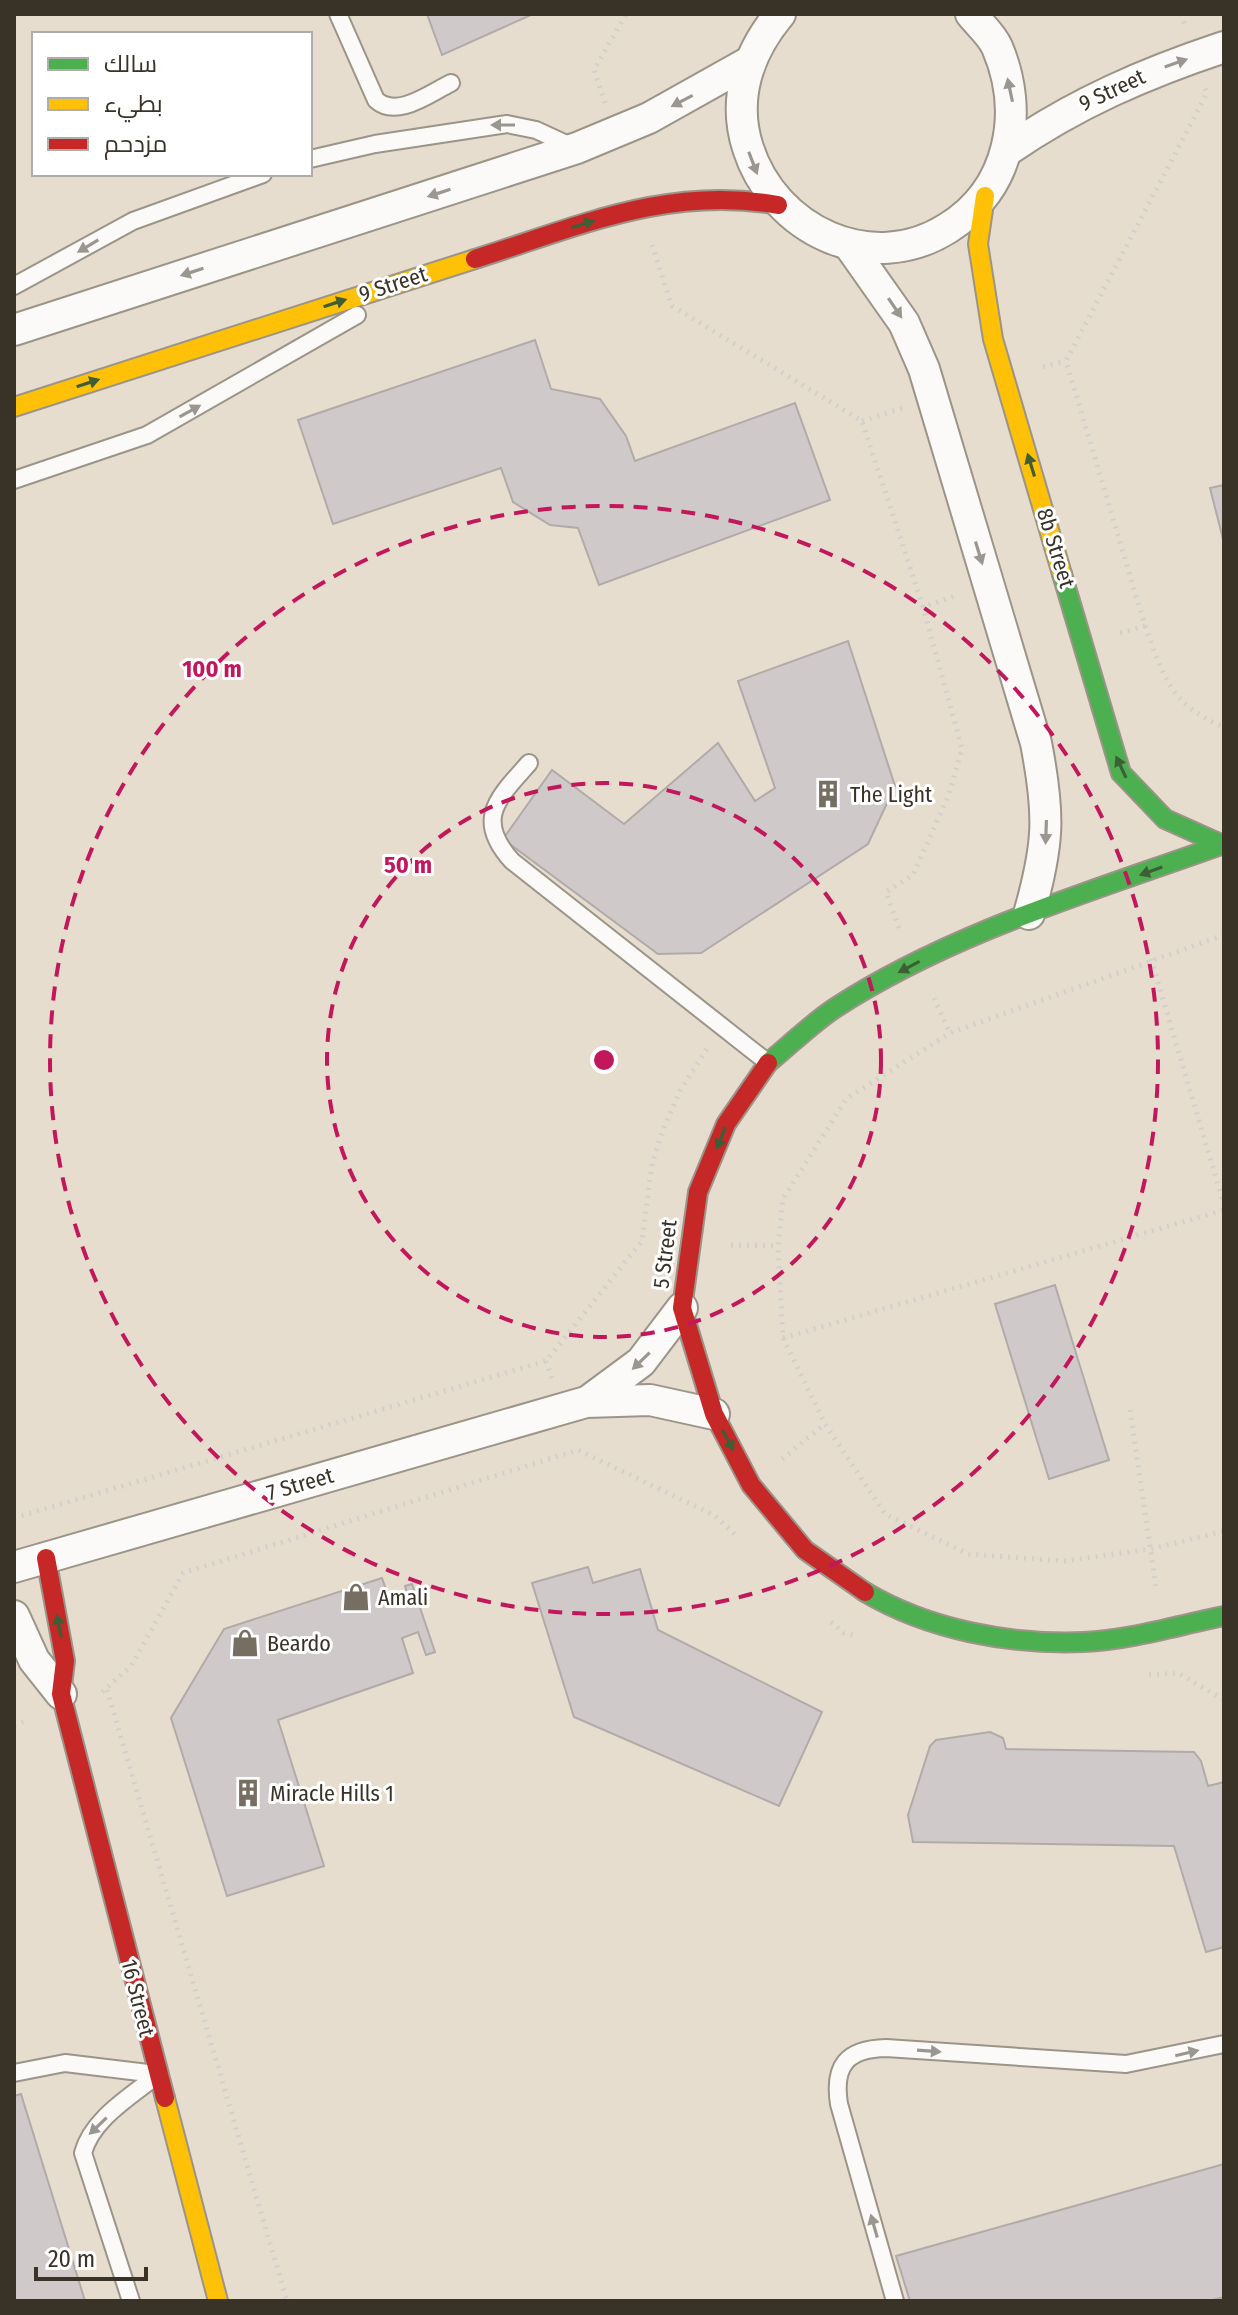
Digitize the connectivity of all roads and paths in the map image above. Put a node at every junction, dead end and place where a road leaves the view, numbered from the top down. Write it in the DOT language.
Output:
graph roads {
  1 [pos="338,14"];
  2 [pos="626,14"];
  3 [pos="780,14"];
  4 [pos="971,14"];
  5 [pos="1181,14"];
  6 [pos="1224,47"];
  7 [pos="1195,57"];
  8 [pos="749,62"];
  9 [pos="451,83"];
  10 [pos="615,134"];
  11 [pos="577,148"];
  12 [pos="1008,150"];
  13 [pos="312,159"];
  14 [pos="257,176"];
  15 [pos="985,196"];
  16 [pos="778,205"];
  17 [pos="639,207"];
  18 [pos="849,245"];
  19 [pos="430,271"];
  20 [pos="14,286"];
  21 [pos="14,330"];
  22 [pos="14,407"];
  23 [pos="14,480"];
  24 [pos="988,584"];
  25 [pos="923,607"];
  26 [pos="1145,626"];
  27 [pos="1085,643"];
  28 [pos="1224,727"];
  29 [pos="529,763"];
  30 [pos="1224,844"];
  31 [pos="1029,914"];
  32 [pos="1224,935"];
  33 [pos="1151,959"];
  34 [pos="917,963"];
  35 [pos="723,1027"];
  36 [pos="768,1063"];
  37 [pos="1224,1208"];
  38 [pos="682,1308"];
  39 [pos="783,1338"];
  40 [pos="586,1402"];
  41 [pos="1130,1410"];
  42 [pos="714,1414"];
  43 [pos="14,1518"];
  44 [pos="1224,1531"];
  45 [pos="749,1547"];
  46 [pos="1151,1549"];
  47 [pos="46,1558"];
  48 [pos="14,1567"];
  49 [pos="820,1611"];
  50 [pos="14,1616"];
  51 [pos="1224,1616"];
  52 [pos="1162,1629"];
  53 [pos="859,1637"];
  54 [pos="1178,1673"];
  55 [pos="1147,1675"];
  56 [pos="107,1690"];
  57 [pos="63,1700"];
  58 [pos="1224,1700"];
  59 [pos="14,1725"];
  60 [pos="1224,2044"];
  61 [pos="14,2073"];
  62 [pos="157,2075"];
  63 [pos="213,2300"];
  64 [pos="131,2301"];
  65 [pos="287,2301"];
  66 [pos="895,2301"];
  1 -- 9 [label="lane"];
  2 -- 10 [label="path"];
  3 -- 8 [label="street"];
  12 -- 4 [label="street, one-way"];
  5 -- 7 [label="path"];
  6 -- 7 [label="street, 9 Street"];
  12 -- 7 [label="street, 9 Street, one-way"];
  7 -- 26 [label="path"];
  8 -- 10 [label="street, one-way"];
  8 -- 16 [label="street, one-way"];
  10 -- 11 [label="street"];
  11 -- 13 [label="lane, one-way"];
  11 -- 21 [label="street, one-way"];
  12 -- 15 [label="street"];
  14 -- 20 [label="lane, one-way"];
  15 -- 18 [label="street"];
  27 -- 15 [label="street, 8b Street, one-way"];
  16 -- 17 [label="street, 9 Street"];
  16 -- 18 [label="street"];
  19 -- 17 [label="street, 9 Street, one-way"];
  17 -- 25 [label="path"];
  18 -- 24 [label="street, one-way"];
  22 -- 19 [label="street, 9 Street, one-way"];
  23 -- 19 [label="lane, one-way"];
  24 -- 25 [label="path"];
  24 -- 31 [label="street, one-way"];
  25 -- 34 [label="path"];
  26 -- 27 [label="path"];
  26 -- 28 [label="path"];
  30 -- 27 [label="street, 8b Street, one-way"];
  29 -- 35 [label="lane"];
  30 -- 31 [label="street, 5 Street, one-way"];
  31 -- 34 [label="street, 5 Street"];
  32 -- 33 [label="path"];
  33 -- 37 [label="path"];
  33 -- 39 [label="path"];
  34 -- 36 [label="street, 5 Street, one-way"];
  35 -- 36 [label="lane"];
  35 -- 43 [label="path"];
  36 -- 38 [label="street, 5 Street, one-way"];
  37 -- 39 [label="path"];
  38 -- 40 [label="street, 7 Street, one-way"];
  38 -- 42 [label="street, 5 Street"];
  39 -- 46 [label="path"];
  40 -- 42 [label="street, 7 Street"];
  40 -- 47 [label="street, 7 Street"];
  41 -- 46 [label="path"];
  42 -- 52 [label="street, 5 Street, one-way"];
  44 -- 46 [label="path"];
  45 -- 56 [label="path"];
  46 -- 52 [label="path"];
  47 -- 48 [label="street, 7 Street"];
  57 -- 47 [label="street, 16 Street, one-way"];
  49 -- 53 [label="path"];
  50 -- 57 [label="street, 16 Street"];
  51 -- 52 [label="street, 5 Street"];
  52 -- 54 [label="path"];
  54 -- 55 [label="path"];
  54 -- 58 [label="path"];
  56 -- 57 [label="path"];
  56 -- 65 [label="path"];
  57 -- 59 [label="path"];
  57 -- 62 [label="street, 16 Street"];
  66 -- 60 [label="lane, one-way"];
  61 -- 62 [label="lane"];
  62 -- 63 [label="street, 16 Street"];
  62 -- 64 [label="lane, one-way"];
}
